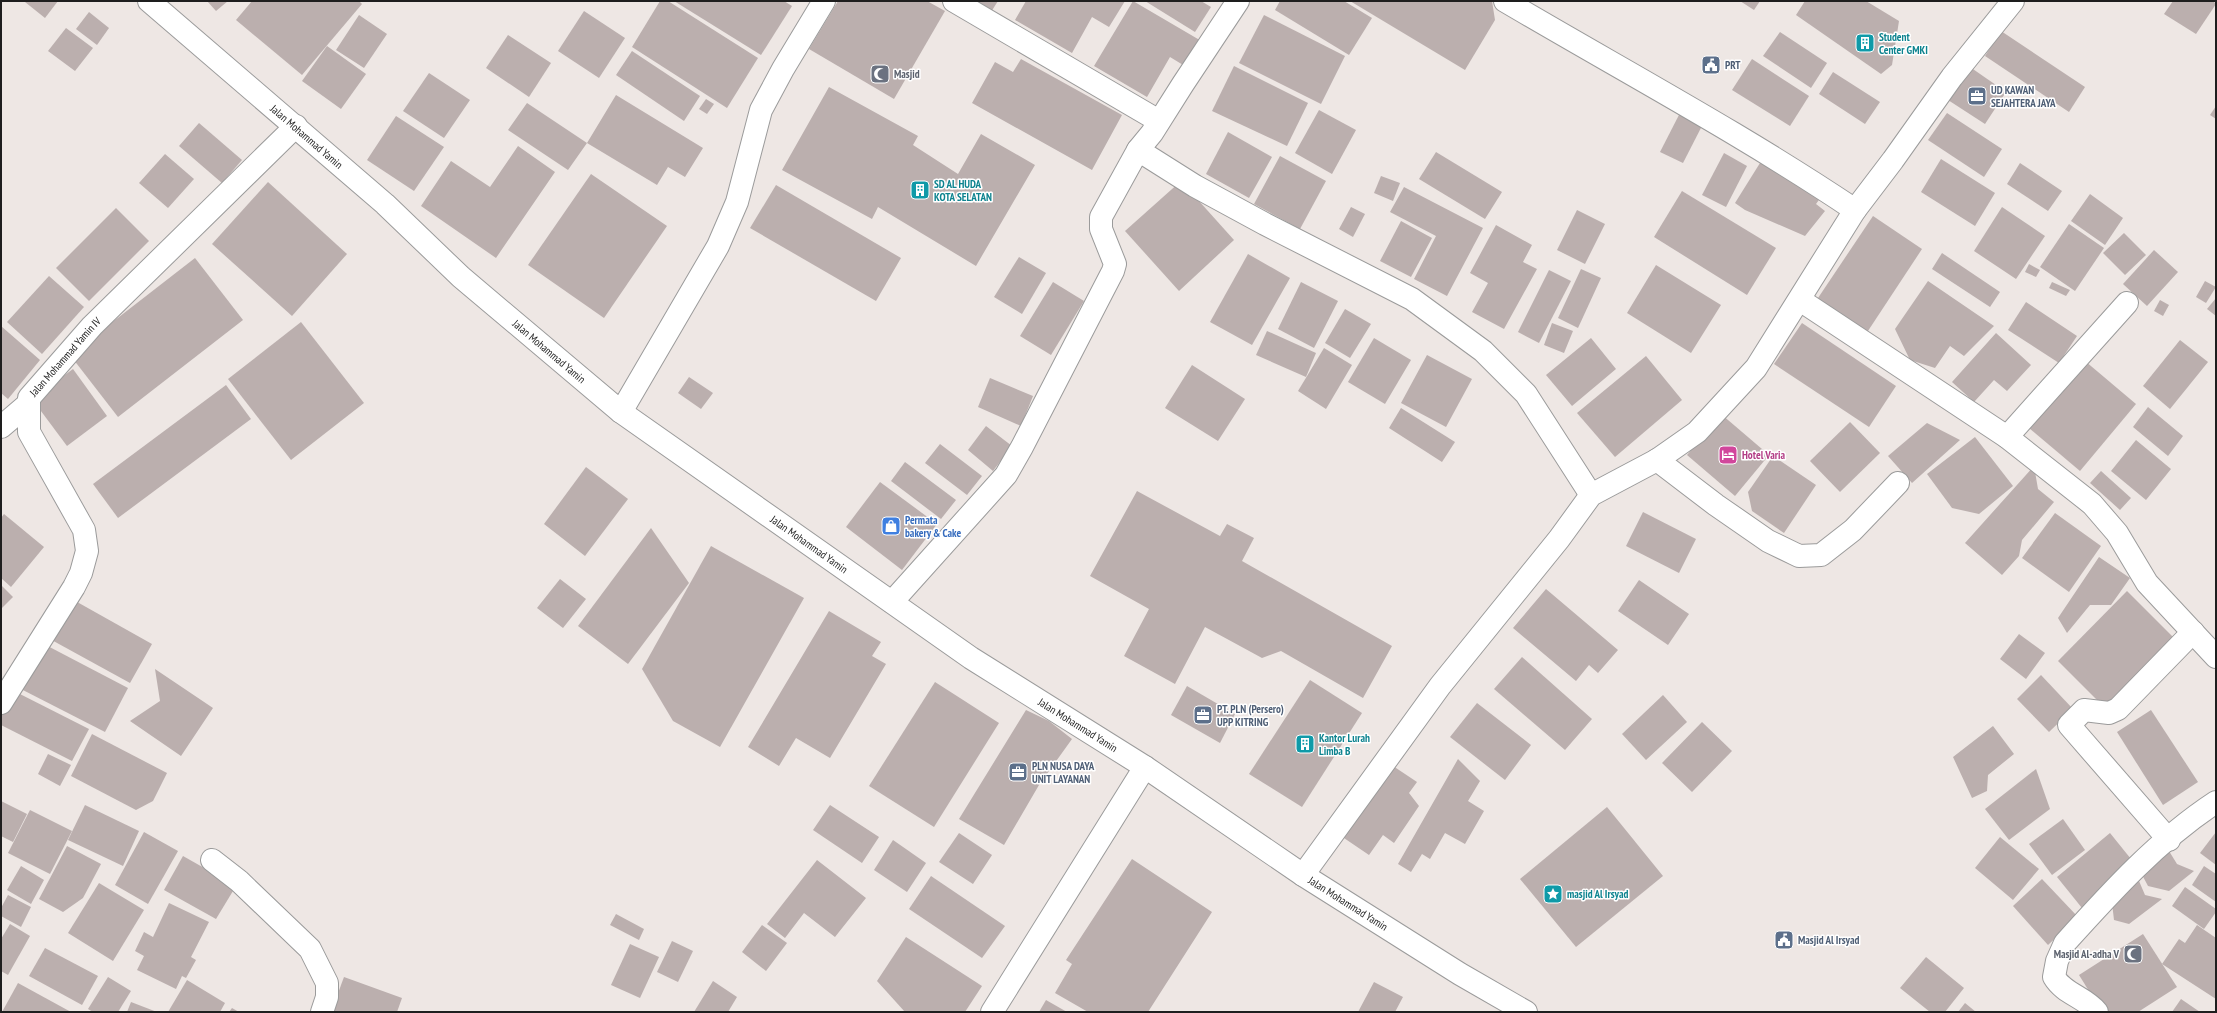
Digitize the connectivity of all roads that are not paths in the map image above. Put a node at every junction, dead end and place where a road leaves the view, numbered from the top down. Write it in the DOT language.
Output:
graph roads {
  1 [pos="149,1"];
  2 [pos="824,1"];
  3 [pos="954,1"];
  4 [pos="1238,1"];
  5 [pos="1505,1"];
  6 [pos="2013,1"];
  7 [pos="1159,121"];
  8 [pos="296,126"];
  9 [pos="1138,150"];
  10 [pos="1855,210"];
  11 [pos="1800,300"];
  12 [pos="2127,303"];
  13 [pos="28,405"];
  14 [pos="621,412"];
  15 [pos="1,427"];
  16 [pos="2007,437"];
  17 [pos="1657,460"];
  18 [pos="1898,483"];
  19 [pos="1591,495"];
  20 [pos="892,602"];
  21 [pos="2193,632"];
  22 [pos="2216,657"];
  23 [pos="1,703"];
  24 [pos="1145,767"];
  25 [pos="2216,802"];
  26 [pos="2169,840"];
  27 [pos="212,860"];
  28 [pos="1303,875"];
  29 [pos="322,1012"];
  30 [pos="992,1012"];
  31 [pos="1526,1012"];
  32 [pos="2096,1012"];
  1 -- 8 [label="street, Jalan Mohammad Yamin"];
  2 -- 14 [label="street"];
  3 -- 7 [label="street"];
  4 -- 7 [label="street"];
  5 -- 10 [label="street"];
  6 -- 10 [label="street"];
  7 -- 9 [label="street"];
  8 -- 13 [label="street, Jalan Mohammad Yamin IV"];
  8 -- 14 [label="street, Jalan Mohammad Yamin"];
  9 -- 19 [label="street"];
  9 -- 20 [label="street"];
  10 -- 11 [label="street"];
  11 -- 16 [label="street"];
  11 -- 17 [label="street"];
  12 -- 16 [label="street"];
  13 -- 15 [label="street"];
  13 -- 23 [label="street, Jalan Mohammad Yamin IV"];
  14 -- 20 [label="street, Jalan Mohammad Yamin"];
  16 -- 21 [label="street"];
  17 -- 18 [label="street"];
  17 -- 19 [label="street"];
  19 -- 28 [label="street"];
  20 -- 24 [label="street, Jalan Mohammad Yamin"];
  21 -- 22 [label="street"];
  21 -- 26 [label="street"];
  24 -- 28 [label="street, Jalan Mohammad Yamin"];
  24 -- 30 [label="street"];
  25 -- 26 [label="street"];
  26 -- 32 [label="street"];
  27 -- 29 [label="street"];
  28 -- 31 [label="street, Jalan Mohammad Yamin"];
}
